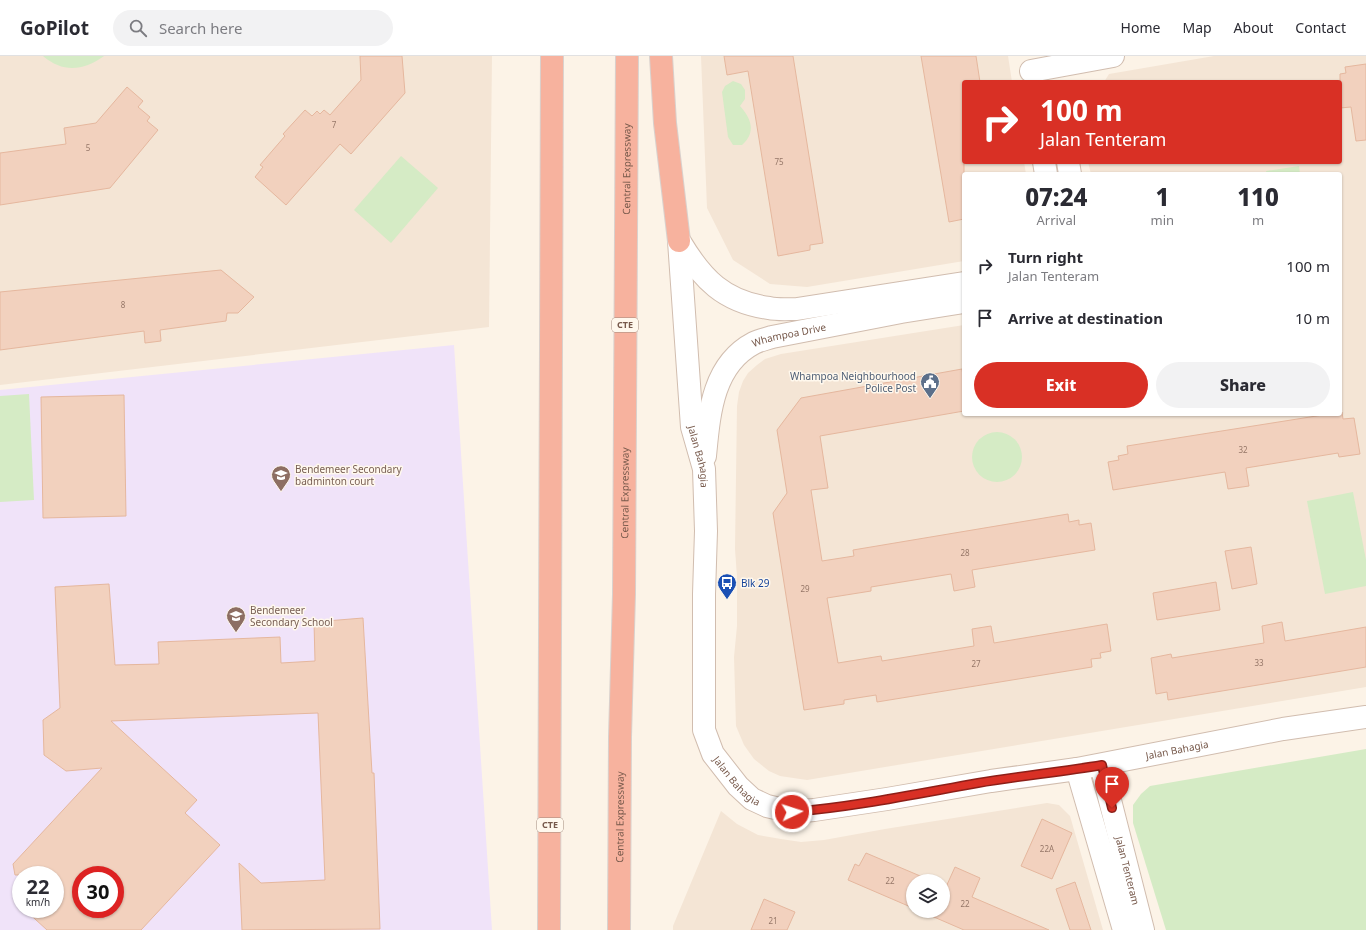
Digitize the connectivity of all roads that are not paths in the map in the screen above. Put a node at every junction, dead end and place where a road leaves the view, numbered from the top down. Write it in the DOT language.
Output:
graph roads {
  1 [pos="552,56"];
  2 [pos="627,56"];
  3 [pos="661,56"];
  4 [pos="1113,56"];
  5 [pos="1040,69"];
  6 [pos="679,241"];
  7 [pos="962,283"];
  8 [pos="962,302"];
  9 [pos="704,470"];
  10 [pos="1366,716"];
  11 [pos="1102,765"];
  12 [pos="1076,769"];
  13 [pos="549,930"];
  14 [pos="619,930"];
  15 [pos="1124,930"];
  16 [pos="1143,930"];
  1 -- 13 [label="highway, CTE"];
  2 -- 14 [label="highway, Central Expressway / CTE"];
  3 -- 6 [label="highway"];
  4 -- 5 [label="street"];
  6 -- 7 [label="street"];
  6 -- 9 [label="street, Jalan Bahagia"];
  8 -- 9 [label="street, Whampoa Drive"];
  9 -- 12 [label="street, Jalan Bahagia"];
  10 -- 11 [label="street, Jalan Bahagia"];
  11 -- 12 [label="street, Jalan Bahagia"];
  11 -- 16 [label="street, Jalan Tenteram"];
  12 -- 15 [label="street, Jalan Tenteram"];
}
